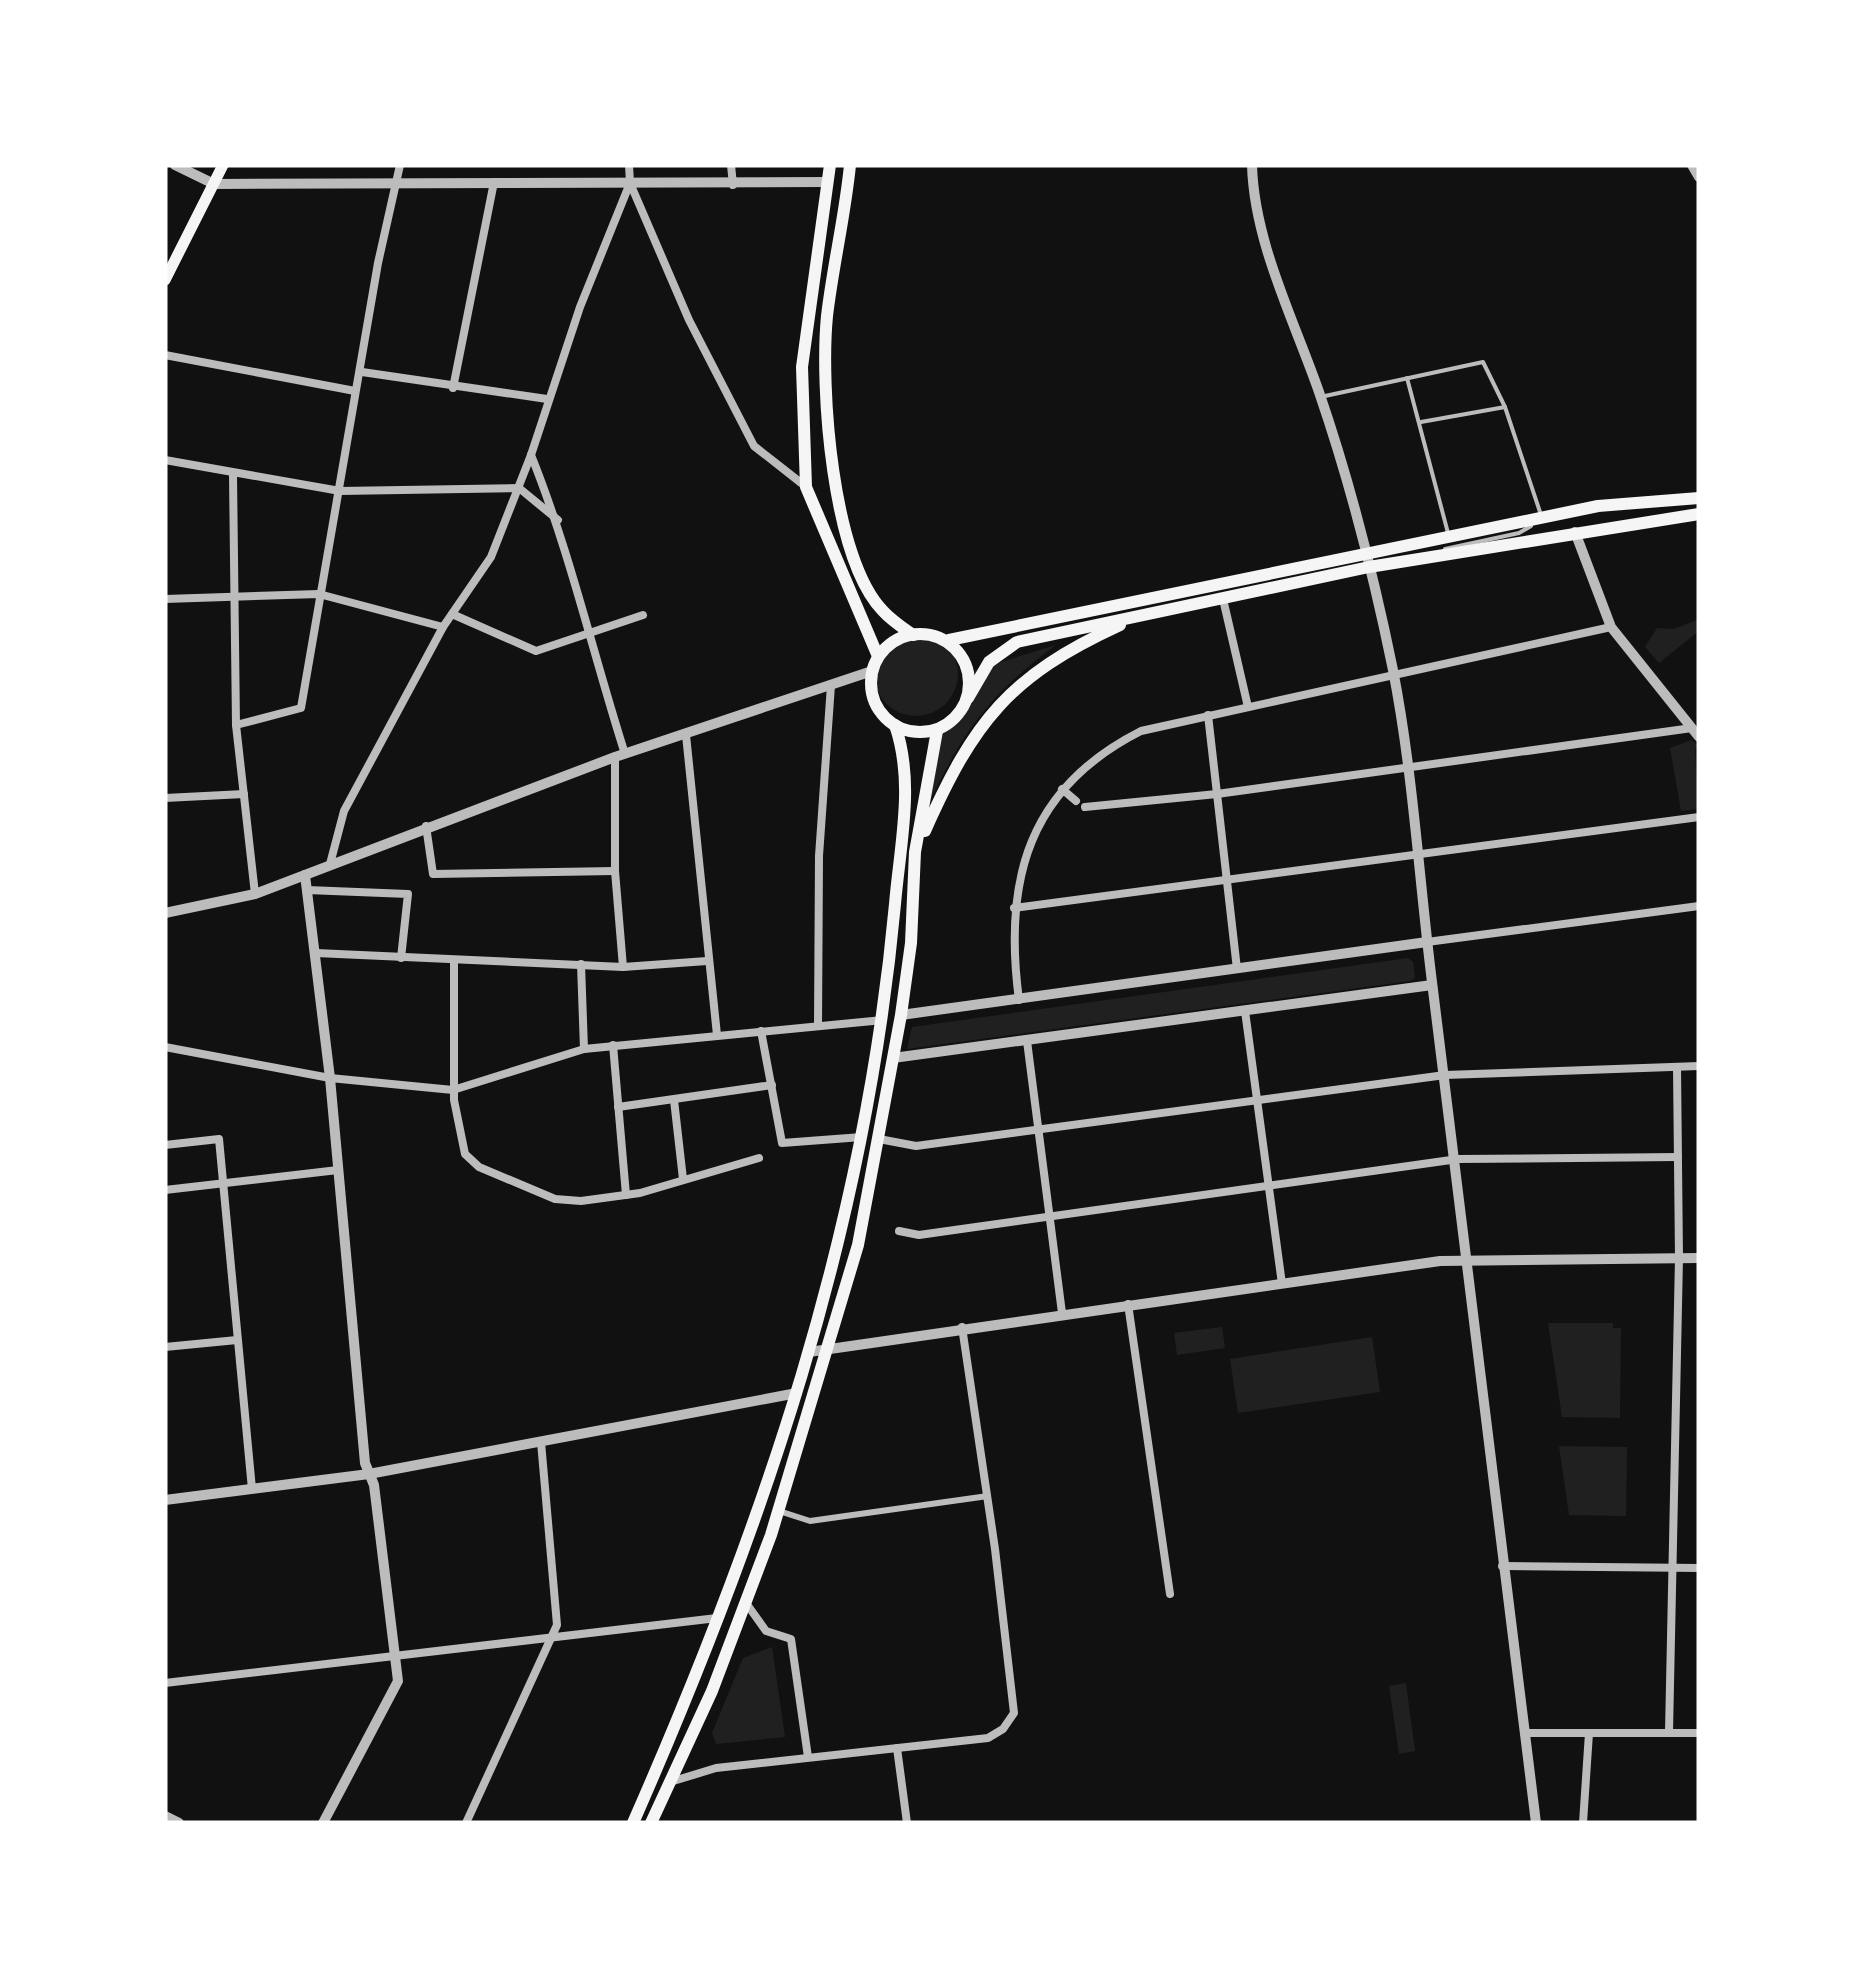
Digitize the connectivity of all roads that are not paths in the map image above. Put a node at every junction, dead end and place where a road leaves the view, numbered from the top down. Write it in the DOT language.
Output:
graph roads {
  1 [pos="175,165"];
  2 [pos="223,165"];
  3 [pos="400,165"];
  4 [pos="630,165"];
  5 [pos="731,165"];
  6 [pos="830,165"];
  7 [pos="850,165"];
  8 [pos="1692,165"];
  9 [pos="1256,166"];
  10 [pos="1699,177"];
  11 [pos="393,182"];
  12 [pos="494,182"];
  13 [pos="828,182"];
  14 [pos="630,183"];
  15 [pos="214,184"];
  16 [pos="733,185"];
  17 [pos="165,280"];
  18 [pos="165,356"];
  19 [pos="362,372"];
  20 [pos="1407,378"];
  21 [pos="453,388"];
  22 [pos="354,390"];
  23 [pos="1321,398"];
  24 [pos="547,399"];
  25 [pos="1505,407"];
  26 [pos="1420,422"];
  27 [pos="532,455"];
  28 [pos="165,460"];
  29 [pos="233,475"];
  30 [pos="806,487"];
  31 [pos="519,488"];
  32 [pos="340,492"];
  33 [pos="1698,497"];
  34 [pos="1699,514"];
  35 [pos="1538,518"];
  36 [pos="558,520"];
  37 [pos="1574,532"];
  38 [pos="1448,535"];
  39 [pos="1365,552"];
  40 [pos="1407,560"];
  41 [pos="1369,567"];
  42 [pos="319,594"];
  43 [pos="232,597"];
  44 [pos="165,599"];
  45 [pos="1224,599"];
  46 [pos="452,614"];
  47 [pos="643,615"];
  48 [pos="1140,615"];
  49 [pos="1611,626"];
  50 [pos="443,627"];
  51 [pos="586,633"];
  52 [pos="912,635"];
  53 [pos="950,640"];
  54 [pos="877,654"];
  55 [pos="869,672"];
  56 [pos="1394,675"];
  57 [pos="831,686"];
  58 [pos="968,698"];
  59 [pos="1248,706"];
  60 [pos="1208,715"];
  61 [pos="236,725"];
  62 [pos="895,725"];
  63 [pos="937,730"];
  64 [pos="1695,733"];
  65 [pos="686,735"];
  66 [pos="620,755"];
  67 [pos="1405,767"];
  68 [pos="1062,789"];
  69 [pos="244,794"];
  70 [pos="1217,794"];
  71 [pos="165,798"];
  72 [pos="1076,801"];
  73 [pos="1084,808"];
  74 [pos="1699,817"];
  75 [pos="426,825"];
  76 [pos="915,852"];
  77 [pos="1417,856"];
  78 [pos="330,864"];
  79 [pos="615,871"];
  80 [pos="305,876"];
  81 [pos="1228,880"];
  82 [pos="307,890"];
  83 [pos="255,894"];
  84 [pos="1699,906"];
  85 [pos="1014,908"];
  86 [pos="165,913"];
  87 [pos="1427,942"];
  88 [pos="316,953"];
  89 [pos="401,958"];
  90 [pos="707,961"];
  91 [pos="454,962"];
  92 [pos="580,964"];
  93 [pos="623,967"];
  94 [pos="1238,970"];
  95 [pos="1432,985"];
  96 [pos="1019,1000"];
  97 [pos="1245,1010"];
  98 [pos="901,1014"];
  99 [pos="883,1020"];
  100 [pos="818,1026"];
  101 [pos="761,1031"];
  102 [pos="717,1035"];
  103 [pos="1027,1041"];
  104 [pos="613,1045"];
  105 [pos="165,1047"];
  106 [pos="584,1050"];
  107 [pos="893,1058"];
  108 [pos="1677,1066"];
  109 [pos="1699,1066"];
  110 [pos="1446,1075"];
  111 [pos="330,1078"];
  112 [pos="772,1085"];
  113 [pos="453,1090"];
  114 [pos="674,1100"];
  115 [pos="1256,1102"];
  116 [pos="618,1107"];
  117 [pos="1038,1128"];
  118 [pos="862,1136"];
  119 [pos="878,1139"];
  120 [pos="165,1145"];
  121 [pos="1678,1157"];
  122 [pos="759,1158"];
  123 [pos="1458,1159"];
  124 [pos="338,1170"];
  125 [pos="683,1179"];
  126 [pos="224,1184"];
  127 [pos="1268,1184"];
  128 [pos="165,1190"];
  129 [pos="626,1195"];
  130 [pos="1048,1218"];
  131 [pos="899,1231"];
  132 [pos="1679,1258"];
  133 [pos="1699,1258"];
  134 [pos="1466,1260"];
  135 [pos="1282,1284"];
  136 [pos="1128,1304"];
  137 [pos="1062,1314"];
  138 [pos="962,1327"];
  139 [pos="237,1340"];
  140 [pos="165,1348"];
  141 [pos="829,1349"];
  142 [pos="809,1352"];
  143 [pos="798,1394"];
  144 [pos="542,1442"];
  145 [pos="369,1474"];
  146 [pos="252,1489"];
  147 [pos="988,1496"];
  148 [pos="165,1500"];
  149 [pos="779,1511"];
  150 [pos="1502,1566"];
  151 [pos="1672,1568"];
  152 [pos="1699,1568"];
  153 [pos="1170,1594"];
  154 [pos="746,1603"];
  155 [pos="722,1617"];
  156 [pos="554,1638"];
  157 [pos="394,1656"];
  158 [pos="165,1682"];
  159 [pos="1669,1732"];
  160 [pos="1589,1733"];
  161 [pos="1699,1733"];
  162 [pos="1524,1734"];
  163 [pos="897,1748"];
  164 [pos="808,1757"];
  165 [pos="670,1782"];
  166 [pos="165,1816"];
  167 [pos="179,1823"];
  168 [pos="323,1823"];
  169 [pos="466,1823"];
  170 [pos="633,1823"];
  171 [pos="651,1823"];
  172 [pos="907,1823"];
  173 [pos="1536,1823"];
  174 [pos="1583,1823"];
  1 -- 15 [label="street"];
  2 -- 15 [label="main road"];
  3 -- 11 [label="street"];
  4 -- 14 [label="street"];
  5 -- 16 [label="street"];
  6 -- 13 [label="main road"];
  7 -- 52 [label="main road"];
  8 -- 10 [label="street"];
  9 -- 23 [label="street"];
  11 -- 12 [label="street"];
  11 -- 15 [label="street"];
  11 -- 19 [label="street"];
  12 -- 14 [label="street"];
  12 -- 21 [label="street"];
  13 -- 16 [label="street"];
  13 -- 30 [label="main road"];
  14 -- 16 [label="street"];
  14 -- 24 [label="street"];
  14 -- 30 [label="street"];
  15 -- 17 [label="main road"];
  18 -- 22 [label="street"];
  19 -- 21 [label="street"];
  19 -- 22 [label="street"];
  20 -- 23 [label="lane"];
  20 -- 25 [label="lane"];
  20 -- 26 [label="lane"];
  21 -- 24 [label="street"];
  22 -- 32 [label="street"];
  23 -- 39 [label="street"];
  24 -- 27 [label="street"];
  25 -- 26 [label="lane"];
  25 -- 35 [label="lane"];
  26 -- 38 [label="lane"];
  27 -- 31 [label="street"];
  27 -- 36 [label="street"];
  28 -- 29 [label="street"];
  29 -- 32 [label="street"];
  29 -- 43 [label="street"];
  30 -- 54 [label="main road"];
  31 -- 32 [label="street"];
  31 -- 36 [label="street"];
  31 -- 46 [label="street"];
  32 -- 42 [label="street"];
  33 -- 35 [label="main road"];
  34 -- 37 [label="main road"];
  35 -- 38 [label="main road"];
  35 -- 40 [label="lane"];
  36 -- 51 [label="street"];
  37 -- 40 [label="main road"];
  37 -- 49 [label="street"];
  38 -- 39 [label="main road"];
  39 -- 41 [label="street"];
  39 -- 53 [label="main road"];
  40 -- 41 [label="main road"];
  41 -- 45 [label="main road"];
  41 -- 56 [label="street"];
  42 -- 43 [label="street"];
  42 -- 50 [label="street"];
  42 -- 61 [label="street"];
  43 -- 44 [label="street"];
  43 -- 61 [label="street"];
  45 -- 48 [label="main road"];
  45 -- 59 [label="street"];
  46 -- 50 [label="street"];
  46 -- 51 [label="street"];
  47 -- 51 [label="street"];
  48 -- 58 [label="main road"];
  48 -- 76 [label="main road"];
  49 -- 56 [label="street"];
  49 -- 64 [label="street"];
  50 -- 78 [label="street"];
  51 -- 66 [label="street"];
  52 -- 53 [label="main road"];
  52 -- 54 [label="main road"];
  53 -- 58 [label="main road"];
  54 -- 55 [label="main road"];
  55 -- 57 [label="street"];
  55 -- 62 [label="main road"];
  56 -- 59 [label="street"];
  56 -- 67 [label="street"];
  57 -- 65 [label="street"];
  57 -- 100 [label="street"];
  58 -- 63 [label="main road"];
  59 -- 60 [label="street"];
  60 -- 68 [label="street"];
  60 -- 70 [label="street"];
  61 -- 69 [label="street"];
  62 -- 63 [label="main road"];
  62 -- 99 [label="main road"];
  63 -- 76 [label="main road"];
  64 -- 67 [label="street"];
  65 -- 66 [label="street"];
  65 -- 90 [label="street"];
  66 -- 75 [label="street"];
  66 -- 79 [label="street"];
  67 -- 70 [label="street"];
  67 -- 77 [label="street"];
  68 -- 72 [label="street"];
  68 -- 85 [label="street"];
  69 -- 71 [label="street"];
  69 -- 83 [label="street"];
  70 -- 73 [label="street"];
  70 -- 81 [label="street"];
  74 -- 77 [label="street"];
  75 -- 78 [label="street"];
  75 -- 79 [label="street"];
  76 -- 98 [label="main road"];
  77 -- 81 [label="street"];
  77 -- 87 [label="street"];
  78 -- 80 [label="street"];
  79 -- 93 [label="street"];
  80 -- 82 [label="street"];
  80 -- 83 [label="street"];
  81 -- 85 [label="street"];
  81 -- 94 [label="street"];
  82 -- 88 [label="street"];
  82 -- 89 [label="street"];
  83 -- 86 [label="street"];
  84 -- 87 [label="street"];
  85 -- 96 [label="street"];
  87 -- 94 [label="street"];
  87 -- 95 [label="street"];
  88 -- 89 [label="street"];
  88 -- 111 [label="street"];
  89 -- 91 [label="street"];
  90 -- 93 [label="street"];
  90 -- 102 [label="street"];
  91 -- 92 [label="street"];
  91 -- 113 [label="street"];
  92 -- 93 [label="street"];
  92 -- 106 [label="street"];
  94 -- 96 [label="street"];
  95 -- 97 [label="street"];
  95 -- 110 [label="street"];
  96 -- 98 [label="street"];
  97 -- 103 [label="street"];
  97 -- 115 [label="street"];
  98 -- 107 [label="main road"];
  99 -- 100 [label="street"];
  99 -- 118 [label="main road"];
  100 -- 101 [label="street"];
  101 -- 102 [label="street"];
  101 -- 112 [label="street"];
  102 -- 104 [label="street"];
  103 -- 107 [label="street"];
  103 -- 117 [label="street"];
  104 -- 106 [label="street"];
  104 -- 116 [label="street"];
  105 -- 111 [label="street"];
  106 -- 113 [label="street"];
  107 -- 119 [label="main road"];
  108 -- 109 [label="street"];
  108 -- 110 [label="street"];
  108 -- 121 [label="street"];
  110 -- 115 [label="street"];
  110 -- 123 [label="street"];
  111 -- 113 [label="street"];
  111 -- 124 [label="street"];
  112 -- 114 [label="street"];
  112 -- 118 [label="street"];
  113 -- 129 [label="street"];
  114 -- 116 [label="street"];
  114 -- 125 [label="street"];
  115 -- 117 [label="street"];
  115 -- 127 [label="street"];
  116 -- 129 [label="street"];
  117 -- 119 [label="street"];
  117 -- 130 [label="street"];
  118 -- 142 [label="main road"];
  119 -- 141 [label="main road"];
  120 -- 126 [label="street"];
  121 -- 123 [label="street"];
  121 -- 132 [label="street"];
  122 -- 125 [label="street"];
  123 -- 127 [label="street"];
  123 -- 134 [label="street"];
  124 -- 126 [label="street"];
  124 -- 145 [label="street"];
  125 -- 129 [label="street"];
  126 -- 128 [label="street"];
  126 -- 139 [label="street"];
  127 -- 130 [label="street"];
  127 -- 135 [label="street"];
  130 -- 131 [label="street"];
  130 -- 137 [label="street"];
  132 -- 133 [label="street"];
  132 -- 134 [label="street"];
  132 -- 151 [label="street"];
  134 -- 135 [label="street"];
  134 -- 150 [label="street"];
  135 -- 136 [label="street"];
  136 -- 137 [label="street"];
  136 -- 153 [label="street"];
  137 -- 138 [label="street"];
  138 -- 141 [label="street"];
  138 -- 147 [label="street"];
  139 -- 140 [label="street"];
  139 -- 146 [label="street"];
  141 -- 142 [label="street"];
  141 -- 149 [label="main road"];
  142 -- 143 [label="main road"];
  143 -- 144 [label="street"];
  143 -- 155 [label="main road"];
  144 -- 145 [label="street"];
  144 -- 156 [label="street"];
  145 -- 146 [label="street"];
  145 -- 157 [label="street"];
  146 -- 148 [label="street"];
  147 -- 149 [label="street"];
  147 -- 163 [label="street"];
  149 -- 154 [label="main road"];
  150 -- 151 [label="street"];
  150 -- 162 [label="street"];
  151 -- 152 [label="street"];
  151 -- 159 [label="street"];
  154 -- 164 [label="street"];
  154 -- 165 [label="main road"];
  155 -- 156 [label="street"];
  155 -- 170 [label="main road"];
  156 -- 157 [label="street"];
  156 -- 169 [label="street"];
  157 -- 158 [label="street"];
  157 -- 168 [label="street"];
  159 -- 160 [label="street"];
  159 -- 161 [label="street"];
  160 -- 162 [label="street"];
  160 -- 174 [label="street"];
  162 -- 173 [label="street"];
  163 -- 164 [label="street"];
  163 -- 172 [label="street"];
  164 -- 165 [label="street"];
  165 -- 171 [label="main road"];
  166 -- 167 [label="street"];
}
